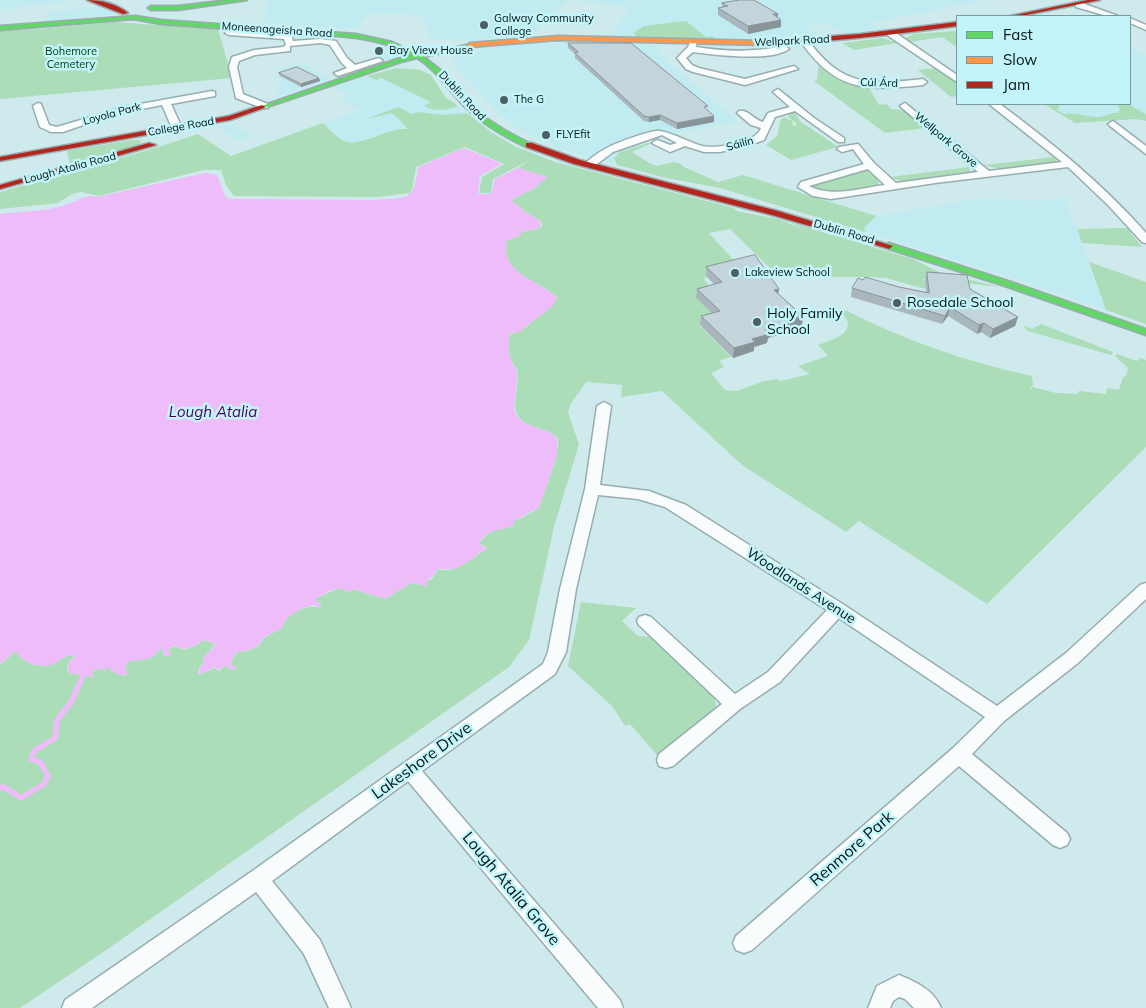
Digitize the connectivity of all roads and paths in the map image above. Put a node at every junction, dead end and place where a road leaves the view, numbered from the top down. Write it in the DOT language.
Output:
graph roads {
  1 [pos="90,0"];
  2 [pos="102,0"];
  3 [pos="244,0"];
  4 [pos="1097,0"];
  5 [pos="1078,5"];
  6 [pos="140,12"];
  7 [pos="1019,15"];
  8 [pos="1111,15"];
  9 [pos="1131,20"];
  10 [pos="956,24"];
  11 [pos="0,28"];
  12 [pos="1146,28"];
  13 [pos="229,32"];
  14 [pos="890,34"];
  15 [pos="287,39"];
  16 [pos="627,40"];
  17 [pos="522,41"];
  18 [pos="805,42"];
  19 [pos="692,46"];
  20 [pos="786,49"];
  21 [pos="424,56"];
  22 [pos="379,61"];
  23 [pos="393,66"];
  24 [pos="448,66"];
  25 [pos="794,69"];
  26 [pos="355,71"];
  27 [pos="338,73"];
  28 [pos="956,78"];
  29 [pos="446,79"];
  30 [pos="463,82"];
  31 [pos="916,85"];
  32 [pos="778,92"];
  33 [pos="212,94"];
  34 [pos="165,101"];
  35 [pos="483,105"];
  36 [pos="995,105"];
  37 [pos="38,106"];
  38 [pos="265,106"];
  39 [pos="905,106"];
  40 [pos="796,108"];
  41 [pos="742,113"];
  42 [pos="230,118"];
  43 [pos="1113,124"];
  44 [pos="765,126"];
  45 [pos="177,128"];
  46 [pos="134,136"];
  47 [pos="661,137"];
  48 [pos="158,143"];
  49 [pos="685,143"];
  50 [pos="1143,143"];
  51 [pos="537,147"];
  52 [pos="141,148"];
  53 [pos="672,148"];
  54 [pos="706,150"];
  55 [pos="688,156"];
  56 [pos="0,159"];
  57 [pos="714,159"];
  58 [pos="1070,164"];
  59 [pos="590,165"];
  60 [pos="870,165"];
  61 [pos="986,173"];
  62 [pos="893,186"];
  63 [pos="0,187"];
  64 [pos="1146,219"];
  65 [pos="1129,220"];
  66 [pos="1146,240"];
  67 [pos="1146,332"];
  68 [pos="604,406"];
  69 [pos="592,488"];
  70 [pos="1142,600"];
  71 [pos="838,609"];
  72 [pos="645,621"];
  73 [pos="734,704"];
  74 [pos="998,716"];
  75 [pos="959,755"];
  76 [pos="666,760"];
  77 [pos="410,770"];
  78 [pos="1060,839"];
  79 [pos="258,878"];
  80 [pos="744,943"];
  81 [pos="80,1006"];
  82 [pos="340,1008"];
  83 [pos="612,1008"];
  84 [pos="879,1008"];
  85 [pos="930,1008"];
  1 -- 6 [label="main road"];
  2 -- 6 [label="main road"];
  3 -- 6 [label="main road"];
  4 -- 5 [label="main road"];
  5 -- 7 [label="main road"];
  5 -- 8 [label="street"];
  6 -- 11 [label="main road"];
  6 -- 15 [label="main road, Moneenageisha Road"];
  6 -- 21 [label="main road, Moneenageisha Road"];
  9 -- 12 [label="street"];
  10 -- 14 [label="main road, Wellpark Road"];
  13 -- 15 [label="street"];
  14 -- 18 [label="main road, Wellpark Road"];
  14 -- 28 [label="street"];
  15 -- 21 [label="main road, Moneenageisha Road"];
  15 -- 26 [label="street"];
  15 -- 38 [label="street"];
  16 -- 17 [label="main road, Wellpark Road"];
  16 -- 19 [label="main road, Wellpark Road"];
  16 -- 21 [label="main road, Wellpark Road"];
  17 -- 21 [label="main road, Wellpark Road"];
  17 -- 24 [label="main road"];
  18 -- 19 [label="main road, Wellpark Road"];
  18 -- 31 [label="street, Cúl Árd"];
  19 -- 20 [label="street, Wellpark Road"];
  19 -- 25 [label="street"];
  21 -- 23 [label="main road, College Road"];
  21 -- 24 [label="main road, Dublin Road"];
  21 -- 26 [label="main road, College Road"];
  21 -- 29 [label="main road, Dublin Road"];
  22 -- 26 [label="street"];
  23 -- 26 [label="main road, College Road"];
  23 -- 29 [label="main road"];
  24 -- 30 [label="main road, Dublin Road"];
  26 -- 27 [label="street"];
  26 -- 38 [label="main road, College Road"];
  29 -- 51 [label="main road, Dublin Road"];
  32 -- 40 [label="street"];
  33 -- 34 [label="street, Loyola Park"];
  34 -- 37 [label="street, Loyola Park"];
  34 -- 45 [label="street"];
  35 -- 51 [label="main road, Dublin Road"];
  36 -- 58 [label="street"];
  38 -- 42 [label="main road, College Road"];
  39 -- 61 [label="street, Wellpark Grove"];
  40 -- 44 [label="street, Sáilín"];
  40 -- 60 [label="street"];
  41 -- 44 [label="street, Sáilín"];
  42 -- 45 [label="main road, College Road"];
  42 -- 48 [label="main road, Lough Atalia Road"];
  43 -- 50 [label="street"];
  44 -- 54 [label="street, Sáilín"];
  45 -- 46 [label="main road, College Road"];
  45 -- 48 [label="main road, Lough Atalia Road"];
  46 -- 52 [label="main road"];
  46 -- 56 [label="main road, College Road"];
  47 -- 49 [label="street, Sáilín"];
  47 -- 53 [label="street"];
  47 -- 59 [label="street"];
  48 -- 52 [label="main road, Lough Atalia Road"];
  49 -- 53 [label="street"];
  49 -- 54 [label="street, Sáilín"];
  51 -- 59 [label="main road, Dublin Road"];
  52 -- 63 [label="main road, Lough Atalia Road"];
  53 -- 55 [label="street"];
  54 -- 57 [label="street, Sáilín"];
  58 -- 61 [label="street, Wellpark Grove"];
  58 -- 65 [label="street"];
  59 -- 67 [label="main road, Dublin Road"];
  60 -- 62 [label="street"];
  60 -- 62 [label="street, Wellpark Grove"];
  61 -- 62 [label="street, Wellpark Grove"];
  64 -- 65 [label="street"];
  65 -- 66 [label="street"];
  68 -- 69 [label="street, Lakeshore Drive"];
  69 -- 71 [label="street, Woodlands Avenue"];
  69 -- 77 [label="street, Lakeshore Drive"];
  70 -- 74 [label="street, Renmore Park"];
  71 -- 73 [label="street"];
  71 -- 74 [label="street, Woodlands Avenue"];
  72 -- 73 [label="street"];
  73 -- 76 [label="street"];
  74 -- 75 [label="street, Renmore Park"];
  75 -- 78 [label="street"];
  75 -- 80 [label="street, Renmore Park"];
  77 -- 79 [label="street, Lakeshore Drive"];
  77 -- 83 [label="street, Lough Atalia Grove"];
  79 -- 81 [label="street, Lakeshore Drive"];
  79 -- 82 [label="street"];
  84 -- 85 [label="street"];
}
